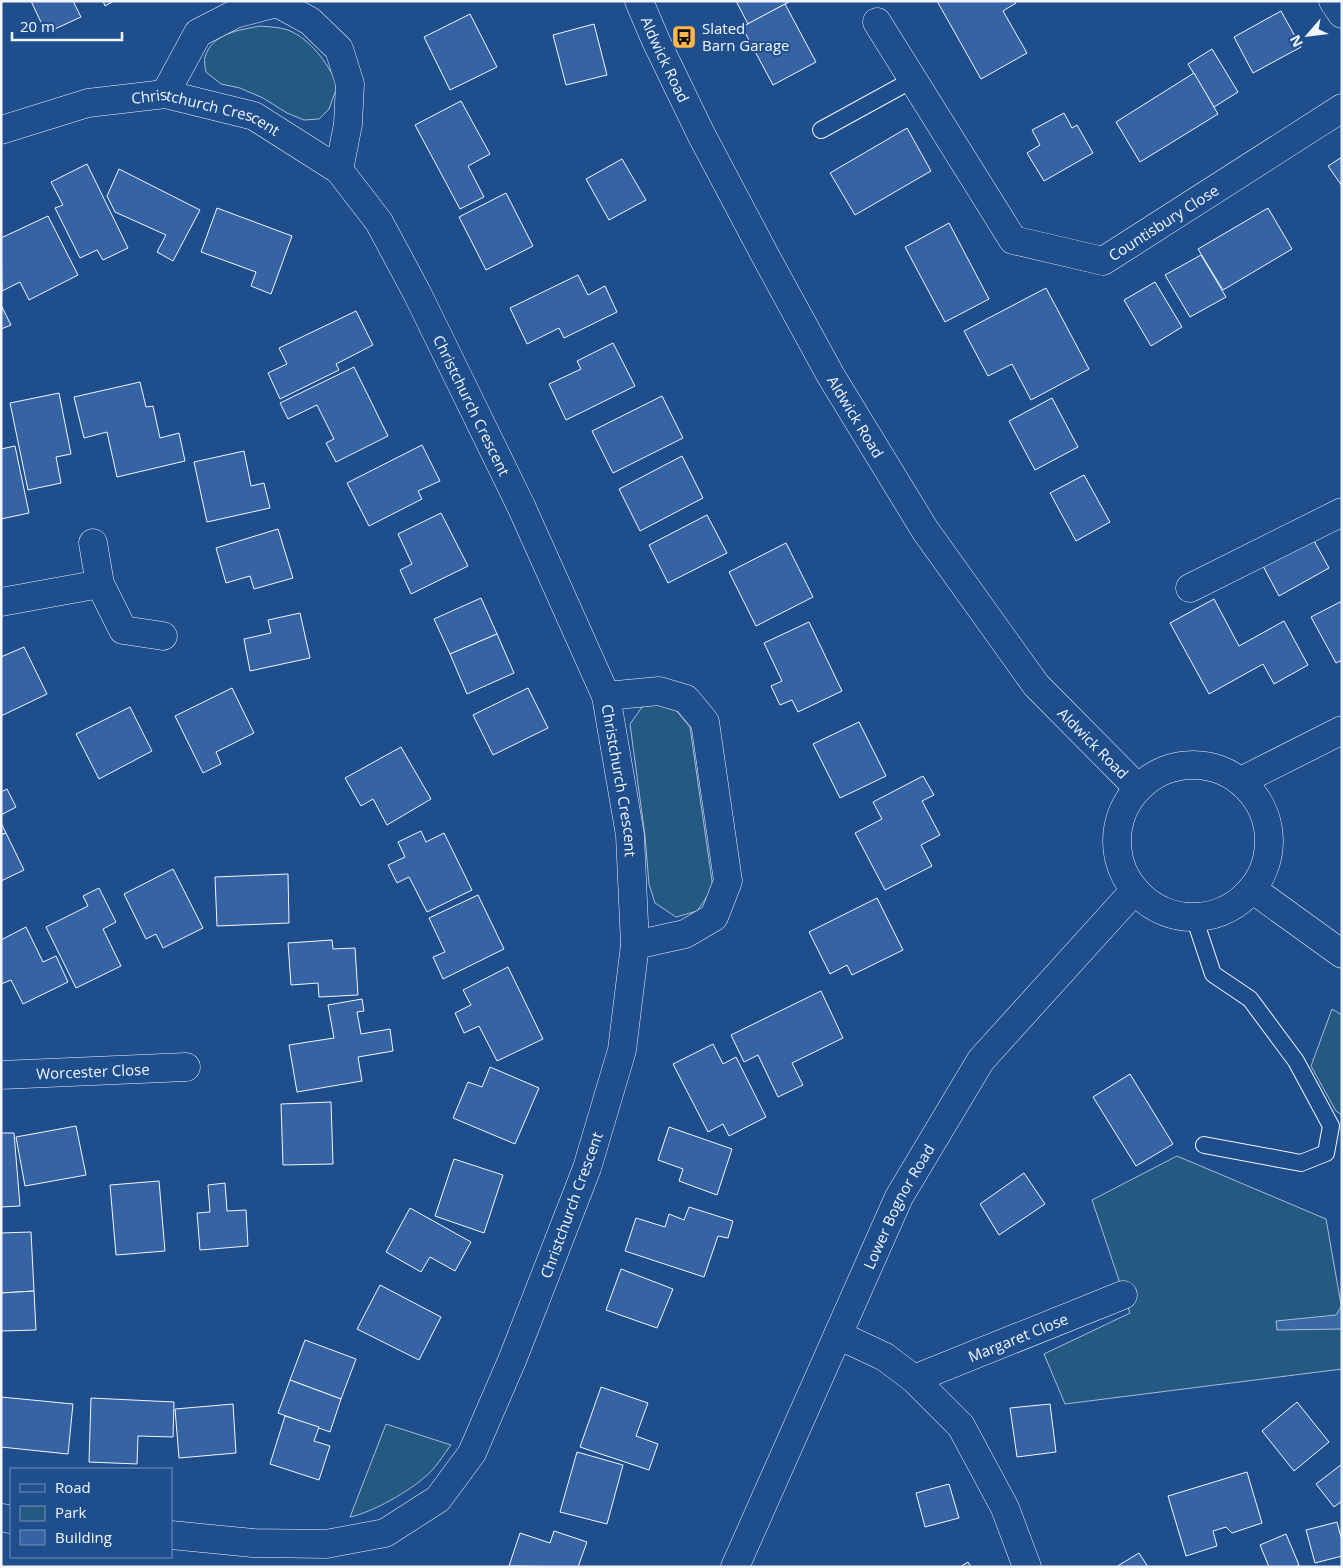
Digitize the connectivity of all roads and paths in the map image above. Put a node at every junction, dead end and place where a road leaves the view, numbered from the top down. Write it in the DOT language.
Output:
graph roads {
  1 [pos="639,1"];
  2 [pos="1333,1"];
  3 [pos="1342,14"];
  4 [pos="877,22"];
  5 [pos="914,79"];
  6 [pos="165,94"];
  7 [pos="1342,108"];
  8 [pos="1,130"];
  9 [pos="822,130"];
  10 [pos="338,170"];
  11 [pos="1342,512"];
  12 [pos="93,543"];
  13 [pos="100,584"];
  14 [pos="1190,588"];
  15 [pos="1,602"];
  16 [pos="163,636"];
  17 [pos="606,696"];
  18 [pos="1342,730"];
  19 [pos="1241,781"];
  20 [pos="1138,788"];
  21 [pos="1252,889"];
  22 [pos="1134,890"];
  23 [pos="1194,917"];
  24 [pos="635,945"];
  25 [pos="1342,954"];
  26 [pos="186,1067"];
  27 [pos="1,1075"];
  28 [pos="1204,1145"];
  29 [pos="1123,1295"];
  30 [pos="838,1335"];
  31 [pos="914,1379"];
  32 [pos="172,1535"];
  33 [pos="735,1567"];
  34 [pos="1027,1567"];
  1 -- 20 [label="street, Aldwick Road"];
  2 -- 3 [label="street"];
  4 -- 5 [label="street, Countisbury Close"];
  5 -- 7 [label="street, Countisbury Close"];
  5 -- 9 [label="lane"];
  6 -- 8 [label="street, Christchurch Crescent"];
  6 -- 10 [label="street, Christchurch Crescent"];
  6 -- 10 [label="street"];
  10 -- 17 [label="street, Christchurch Crescent"];
  11 -- 14 [label="street"];
  12 -- 13 [label="street"];
  13 -- 15 [label="street"];
  13 -- 16 [label="street"];
  17 -- 24 [label="street, Christchurch Crescent"];
  17 -- 24 [label="street"];
  18 -- 19 [label="street"];
  19 -- 20 [label="street"];
  19 -- 21 [label="street"];
  20 -- 22 [label="street"];
  21 -- 23 [label="street"];
  21 -- 25 [label="street"];
  22 -- 23 [label="street"];
  22 -- 30 [label="street, Lower Bognor Road"];
  23 -- 28 [label="lane"];
  24 -- 32 [label="street, Christchurch Crescent"];
  26 -- 27 [label="street, Worcester Close"];
  29 -- 31 [label="street, Margaret Close"];
  30 -- 31 [label="street"];
  30 -- 33 [label="street, Lower Bognor Road"];
  31 -- 34 [label="street"];
}
